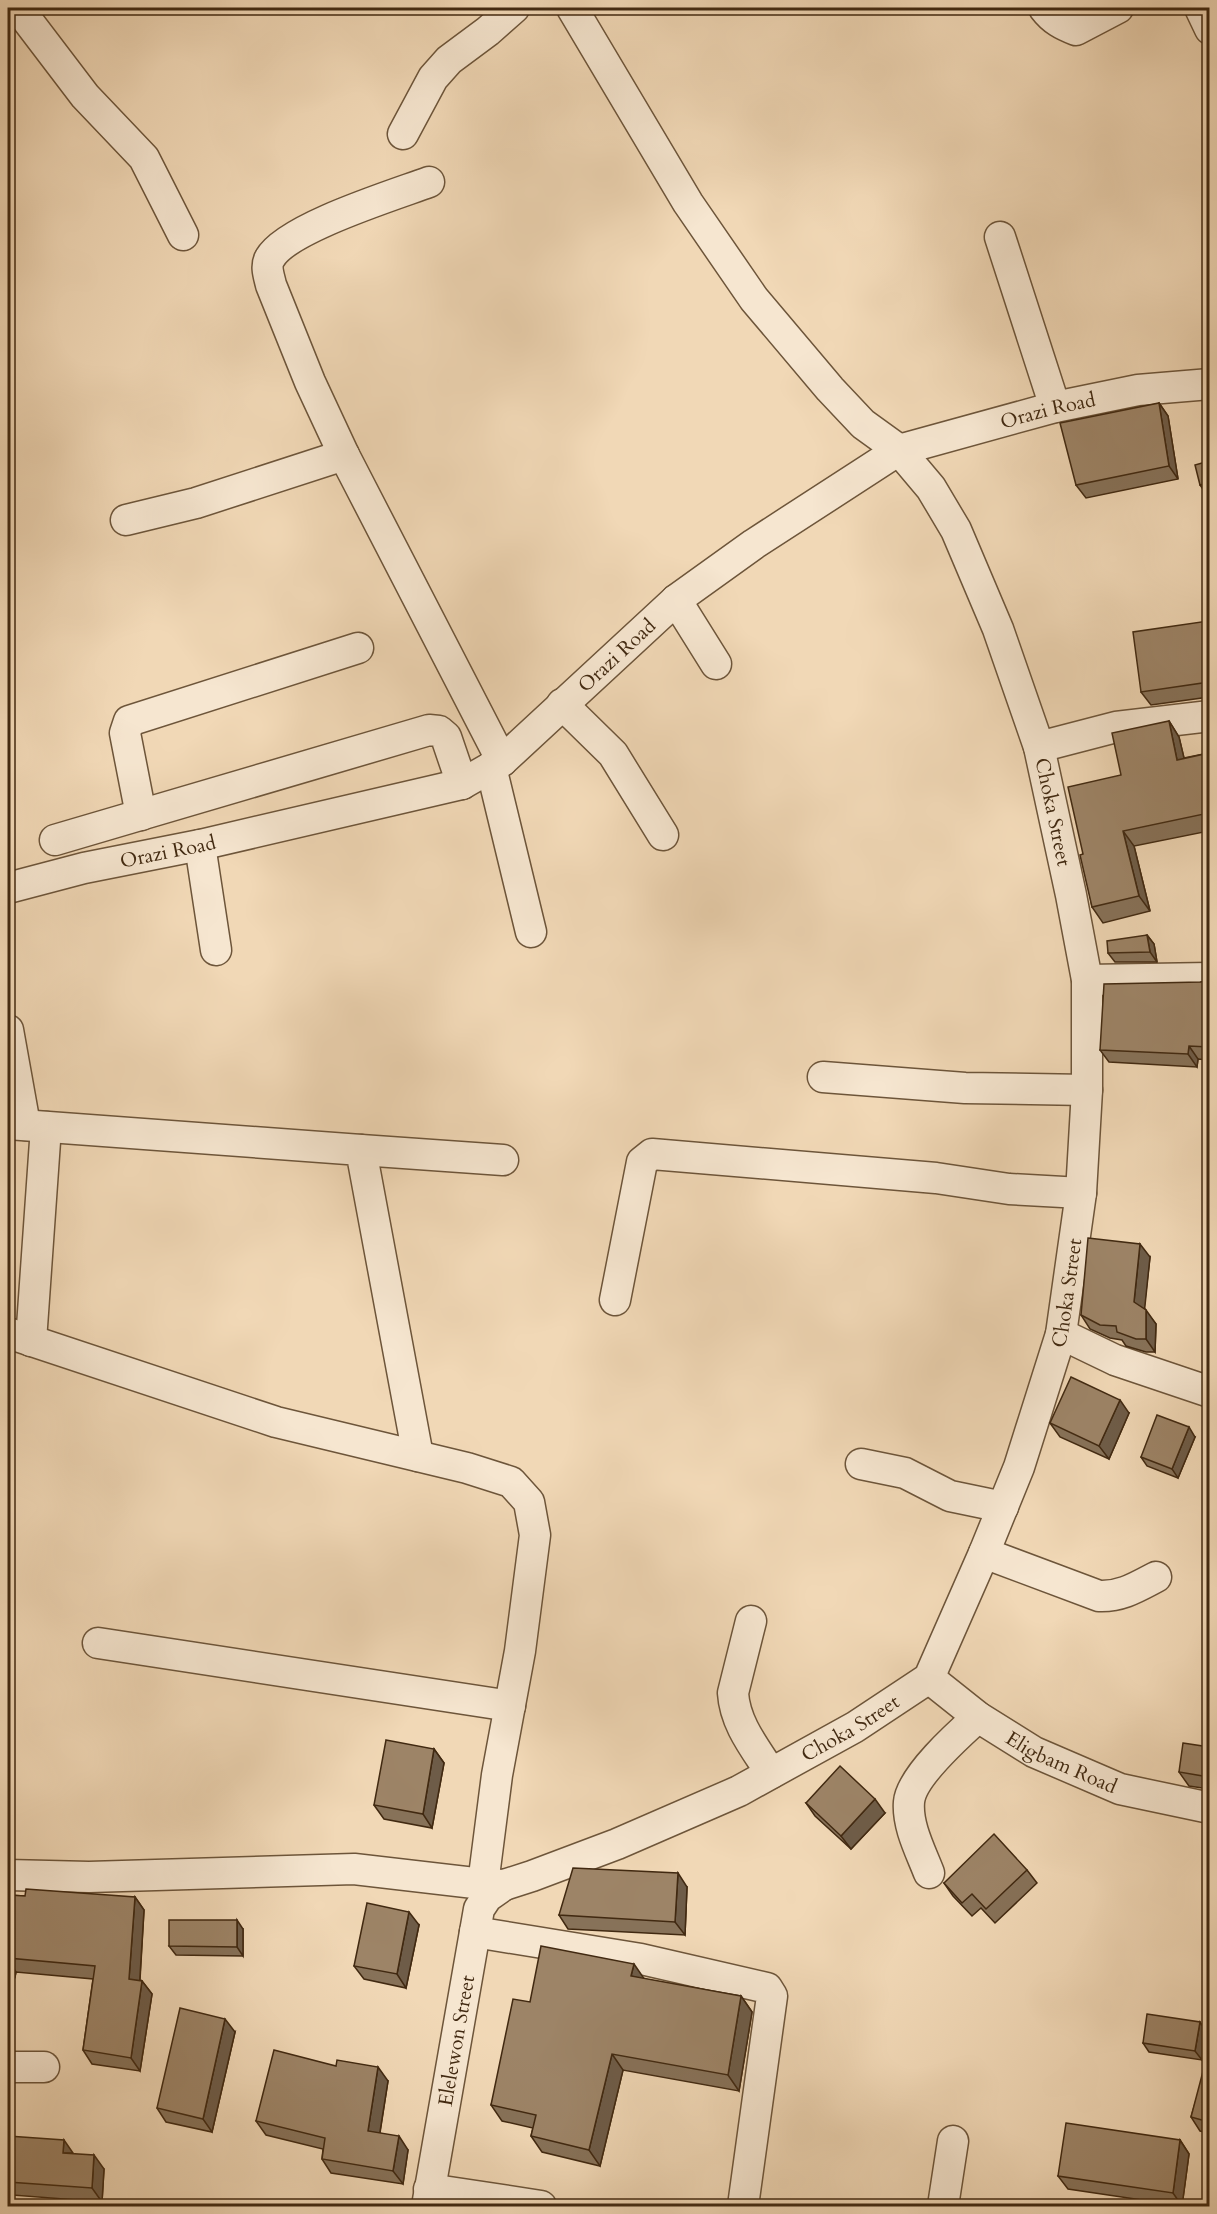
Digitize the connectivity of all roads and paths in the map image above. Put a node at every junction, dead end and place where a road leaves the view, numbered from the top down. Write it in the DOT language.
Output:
graph roads {
  1 [pos="18,8"];
  2 [pos="514,8"];
  3 [pos="572,8"];
  4 [pos="1044,8"];
  5 [pos="1118,8"];
  6 [pos="1200,8"];
  7 [pos="1209,28"];
  8 [pos="403,134"];
  9 [pos="429,182"];
  10 [pos="183,235"];
  11 [pos="1000,237"];
  12 [pos="1209,384"];
  13 [pos="1055,407"];
  14 [pos="899,450"];
  15 [pos="344,455"];
  16 [pos="126,520"];
  17 [pos="676,600"];
  18 [pos="358,648"];
  19 [pos="716,664"];
  20 [pos="562,704"];
  21 [pos="1209,716"];
  22 [pos="1039,747"];
  23 [pos="496,764"];
  24 [pos="462,784"];
  25 [pos="141,815"];
  26 [pos="663,835"];
  27 [pos="55,840"];
  28 [pos="200,845"];
  29 [pos="8,888"];
  30 [pos="531,932"];
  31 [pos="216,950"];
  32 [pos="1209,978"];
  33 [pos="1087,980"];
  34 [pos="8,1030"];
  35 [pos="823,1077"];
  36 [pos="1087,1090"];
  37 [pos="26,1125"];
  38 [pos="361,1150"];
  39 [pos="503,1160"];
  40 [pos="1081,1193"];
  41 [pos="615,1300"];
  42 [pos="1061,1334"];
  43 [pos="19,1337"];
  44 [pos="1209,1392"];
  45 [pos="418,1456"];
  46 [pos="861,1464"];
  47 [pos="1003,1508"];
  48 [pos="984,1553"];
  49 [pos="1156,1577"];
  50 [pos="751,1621"];
  51 [pos="98,1643"];
  52 [pos="929,1678"];
  53 [pos="510,1706"];
  54 [pos="978,1717"];
  55 [pos="771,1773"];
  56 [pos="1209,1808"];
  57 [pos="929,1873"];
  58 [pos="8,1875"];
  59 [pos="494,1884"];
  60 [pos="475,1932"];
  61 [pos="8,2067"];
  62 [pos="44,2067"];
  63 [pos="953,2141"];
  64 [pos="428,2198"];
  65 [pos="541,2206"];
  66 [pos="743,2206"];
  67 [pos="943,2206"];
  1 -- 10 [label="street"];
  2 -- 8 [label="street"];
  3 -- 14 [label="street, Choka Street"];
  4 -- 5 [label="street"];
  6 -- 7 [label="street"];
  9 -- 15 [label="street"];
  11 -- 13 [label="street"];
  12 -- 13 [label="street, Orazi Road"];
  13 -- 14 [label="street, Orazi Road"];
  14 -- 17 [label="street, Orazi Road"];
  14 -- 22 [label="street, Choka Street"];
  15 -- 16 [label="street"];
  15 -- 23 [label="street"];
  17 -- 19 [label="street"];
  17 -- 20 [label="street, Orazi Road"];
  18 -- 25 [label="street"];
  20 -- 23 [label="street, Orazi Road"];
  20 -- 26 [label="street"];
  21 -- 22 [label="street"];
  22 -- 33 [label="street, Choka Street"];
  23 -- 24 [label="street, Orazi Road"];
  23 -- 30 [label="street"];
  24 -- 25 [label="street"];
  24 -- 28 [label="street, Orazi Road"];
  25 -- 27 [label="street"];
  28 -- 29 [label="street, Orazi Road"];
  28 -- 31 [label="street"];
  32 -- 33 [label="street"];
  33 -- 36 [label="street, Choka Street"];
  34 -- 37 [label="street"];
  35 -- 36 [label="street"];
  36 -- 40 [label="street, Choka Street"];
  37 -- 38 [label="street"];
  37 -- 43 [label="street"];
  38 -- 39 [label="street"];
  38 -- 45 [label="street"];
  40 -- 41 [label="street"];
  40 -- 42 [label="street, Choka Street"];
  42 -- 44 [label="street"];
  42 -- 47 [label="street, Choka Street"];
  43 -- 45 [label="street"];
  45 -- 53 [label="street"];
  46 -- 47 [label="street"];
  47 -- 48 [label="street, Choka Street"];
  48 -- 49 [label="street"];
  48 -- 52 [label="street, Choka Street"];
  50 -- 55 [label="street"];
  51 -- 53 [label="street"];
  52 -- 54 [label="street, Eligbam Road"];
  52 -- 55 [label="street, Choka Street"];
  53 -- 59 [label="street"];
  54 -- 56 [label="street, Eligbam Road"];
  54 -- 57 [label="street"];
  55 -- 59 [label="street, Choka Street"];
  58 -- 59 [label="street"];
  59 -- 60 [label="street, Elelewon Street"];
  60 -- 64 [label="street, Elelewon Street"];
  60 -- 66 [label="street"];
  61 -- 62 [label="street"];
  63 -- 67 [label="street"];
  64 -- 65 [label="street"];
}
